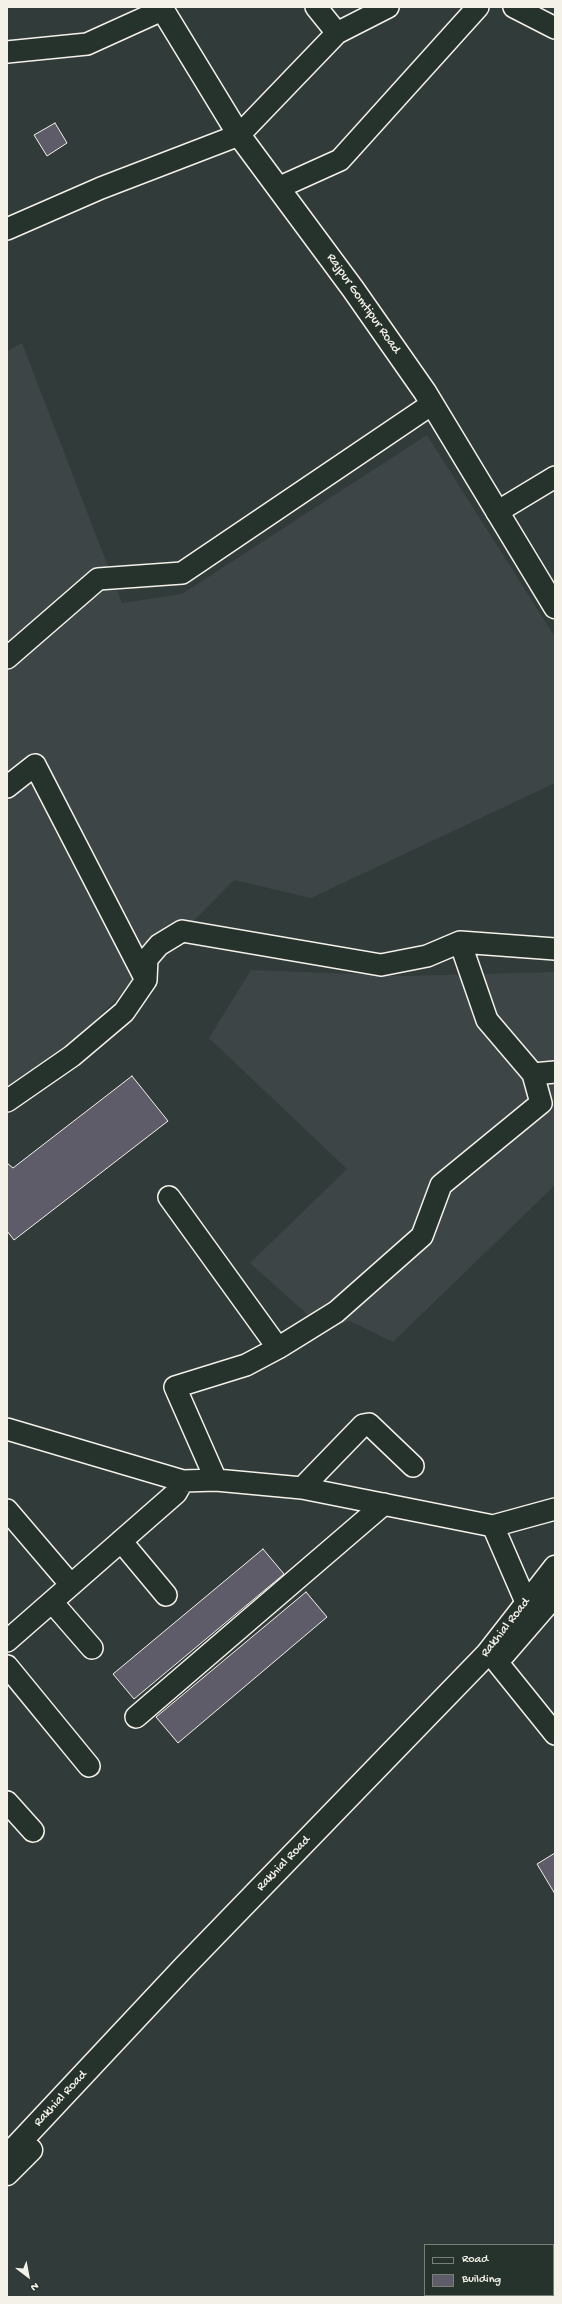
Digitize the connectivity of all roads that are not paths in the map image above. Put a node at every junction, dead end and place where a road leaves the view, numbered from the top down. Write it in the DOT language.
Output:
graph roads {
  1 [pos="316,7"];
  2 [pos="388,7"];
  3 [pos="478,7"];
  4 [pos="514,7"];
  5 [pos="162,8"];
  6 [pos="555,28"];
  7 [pos="337,34"];
  8 [pos="7,52"];
  9 [pos="239,135"];
  10 [pos="278,188"];
  11 [pos="7,230"];
  12 [pos="432,404"];
  13 [pos="555,477"];
  14 [pos="497,512"];
  15 [pos="555,607"];
  16 [pos="7,658"];
  17 [pos="7,787"];
  18 [pos="460,942"];
  19 [pos="555,950"];
  20 [pos="146,980"];
  21 [pos="555,1072"];
  22 [pos="533,1074"];
  23 [pos="7,1101"];
  24 [pos="169,1197"];
  25 [pos="278,1348"];
  26 [pos="7,1429"];
  27 [pos="413,1466"];
  28 [pos="216,1480"];
  29 [pos="183,1481"];
  30 [pos="302,1488"];
  31 [pos="384,1504"];
  32 [pos="555,1509"];
  33 [pos="7,1510"];
  34 [pos="493,1526"];
  35 [pos="121,1541"];
  36 [pos="555,1567"];
  37 [pos="71,1585"];
  38 [pos="555,1594"];
  39 [pos="166,1595"];
  40 [pos="52,1602"];
  41 [pos="526,1602"];
  42 [pos="7,1641"];
  43 [pos="92,1648"];
  44 [pos="497,1662"];
  45 [pos="7,1666"];
  46 [pos="136,1717"];
  47 [pos="555,1734"];
  48 [pos="89,1766"];
  49 [pos="7,1802"];
  50 [pos="33,1831"];
  51 [pos="7,2156"];
  52 [pos="7,2174"];
  1 -- 7 [label="street"];
  2 -- 7 [label="street"];
  3 -- 10 [label="street"];
  4 -- 6 [label="street"];
  5 -- 8 [label="street"];
  5 -- 9 [label="main road, Rajpur Gomtipur Road"];
  7 -- 9 [label="street"];
  9 -- 10 [label="main road, Rajpur Gomtipur Road"];
  9 -- 11 [label="street"];
  10 -- 12 [label="main road, Rajpur Gomtipur Road"];
  12 -- 14 [label="main road, Rajpur Gomtipur Road"];
  12 -- 16 [label="street"];
  13 -- 14 [label="street"];
  14 -- 15 [label="main road, Rajpur Gomtipur Road"];
  17 -- 20 [label="street"];
  18 -- 19 [label="street"];
  18 -- 20 [label="street"];
  18 -- 22 [label="street"];
  20 -- 23 [label="street"];
  21 -- 22 [label="street"];
  22 -- 25 [label="street"];
  24 -- 25 [label="street"];
  25 -- 28 [label="street"];
  26 -- 29 [label="street"];
  27 -- 30 [label="street"];
  28 -- 29 [label="street"];
  28 -- 30 [label="street"];
  29 -- 35 [label="street"];
  30 -- 31 [label="street"];
  31 -- 34 [label="street"];
  31 -- 46 [label="street"];
  32 -- 34 [label="street"];
  33 -- 37 [label="street"];
  34 -- 41 [label="street"];
  35 -- 37 [label="street"];
  35 -- 39 [label="street"];
  36 -- 41 [label="main road, Rakhial Road"];
  37 -- 40 [label="street"];
  38 -- 44 [label="main road, Rakhial Road"];
  40 -- 42 [label="street"];
  40 -- 43 [label="street"];
  41 -- 51 [label="main road, Rakhial Road"];
  44 -- 47 [label="street"];
  44 -- 52 [label="main road, Rakhial Road"];
  45 -- 48 [label="street"];
  49 -- 50 [label="street"];
}
